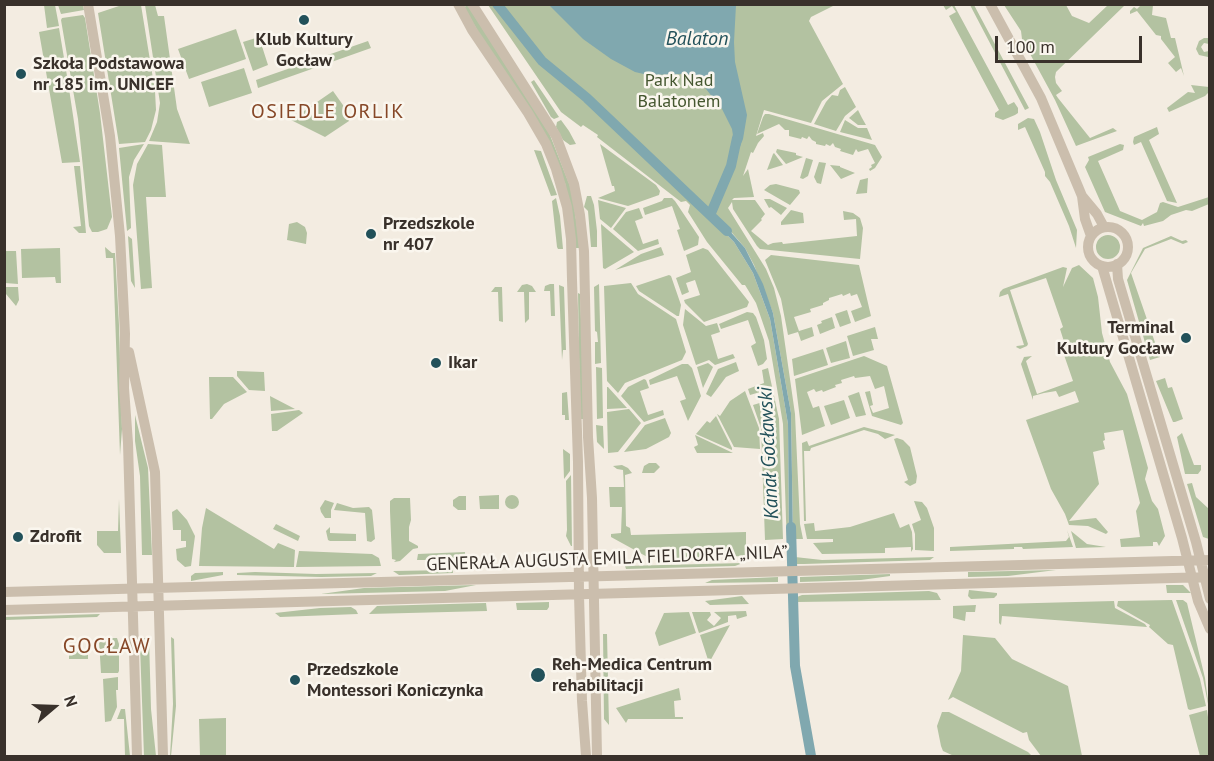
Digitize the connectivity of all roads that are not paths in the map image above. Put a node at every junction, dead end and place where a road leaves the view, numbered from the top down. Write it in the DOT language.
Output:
graph roads {
  1 [pos="88,4"];
  2 [pos="458,4"];
  3 [pos="472,4"];
  4 [pos="990,4"];
  5 [pos="1082,196"];
  6 [pos="1104,227"];
  7 [pos="1091,236"];
  8 [pos="1117,264"];
  9 [pos="1102,266"];
  10 [pos="572,280"];
  11 [pos="584,280"];
  12 [pos="125,334"];
  13 [pos="1189,560"];
  14 [pos="1205,560"];
  15 [pos="579,576"];
  16 [pos="594,576"];
  17 [pos="1207,577"];
  18 [pos="1193,578"];
  19 [pos="159,588"];
  20 [pos="133,589"];
  21 [pos="4,592"];
  22 [pos="594,594"];
  23 [pos="579,595"];
  24 [pos="1209,599"];
  25 [pos="133,606"];
  26 [pos="159,606"];
  27 [pos="4,610"];
  28 [pos="1209,629"];
  29 [pos="137,756"];
  30 [pos="163,756"];
  31 [pos="586,756"];
  32 [pos="597,756"];
  1 -- 12 [label="street"];
  2 -- 10 [label="street"];
  3 -- 11 [label="street"];
  4 -- 5 [label="street"];
  5 -- 6 [label="street"];
  5 -- 7 [label="street"];
  6 -- 7 [label="street"];
  6 -- 8 [label="street"];
  7 -- 9 [label="street"];
  8 -- 9 [label="street"];
  8 -- 14 [label="street"];
  9 -- 13 [label="street"];
  10 -- 11 [label="street"];
  10 -- 15 [label="street"];
  11 -- 16 [label="street"];
  12 -- 19 [label="street"];
  12 -- 20 [label="street"];
  13 -- 14 [label="street, GENERAŁA AUGUSTA EMILA FIELDORFA „NILA”"];
  13 -- 16 [label="street, GENERAŁA AUGUSTA EMILA FIELDORFA „NILA”"];
  13 -- 18 [label="street"];
  14 -- 17 [label="street"];
  15 -- 16 [label="street, GENERAŁA AUGUSTA EMILA FIELDORFA „NILA”"];
  15 -- 19 [label="street, GENERAŁA AUGUSTA EMILA FIELDORFA „NILA”"];
  15 -- 23 [label="street"];
  16 -- 22 [label="street"];
  17 -- 18 [label="street, GENERAŁA AUGUSTA EMILA FIELDORFA „NILA”"];
  17 -- 24 [label="street"];
  18 -- 22 [label="street, GENERAŁA AUGUSTA EMILA FIELDORFA „NILA”"];
  18 -- 28 [label="street"];
  19 -- 20 [label="street, GENERAŁA AUGUSTA EMILA FIELDORFA „NILA”"];
  19 -- 26 [label="street"];
  20 -- 21 [label="street, GENERAŁA AUGUSTA EMILA FIELDORFA „NILA”"];
  20 -- 25 [label="street"];
  22 -- 23 [label="street, GENERAŁA AUGUSTA EMILA FIELDORFA „NILA”"];
  22 -- 32 [label="street"];
  23 -- 26 [label="street, GENERAŁA AUGUSTA EMILA FIELDORFA „NILA”"];
  23 -- 31 [label="street"];
  25 -- 26 [label="street, GENERAŁA AUGUSTA EMILA FIELDORFA „NILA”"];
  25 -- 27 [label="street, GENERAŁA AUGUSTA EMILA FIELDORFA „NILA”"];
  25 -- 29 [label="street"];
  26 -- 30 [label="street"];
}
